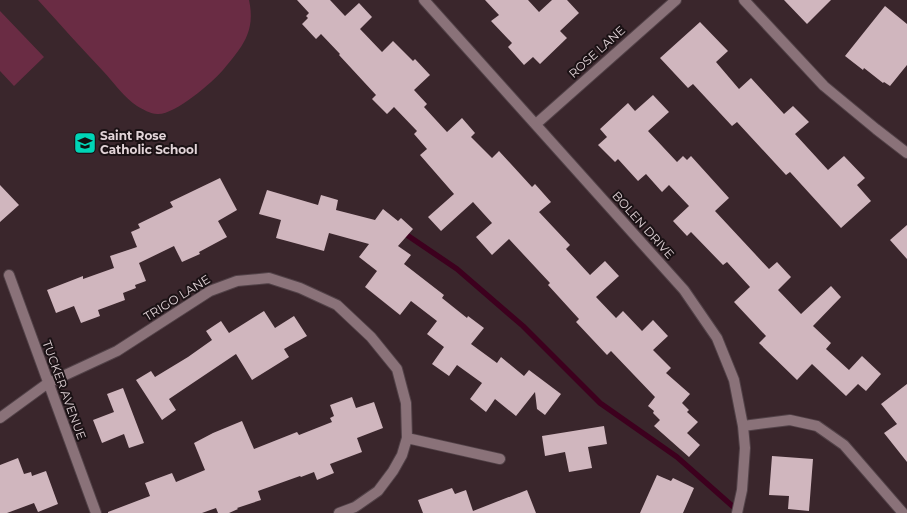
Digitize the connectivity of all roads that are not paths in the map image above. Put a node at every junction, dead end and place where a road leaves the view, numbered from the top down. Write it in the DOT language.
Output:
graph roads {
  1 [pos="424,0"];
  2 [pos="676,0"];
  3 [pos="744,0"];
  4 [pos="536,124"];
  5 [pos="907,153"];
  6 [pos="9,275"];
  7 [pos="48,383"];
  8 [pos="0,418"];
  9 [pos="743,426"];
  10 [pos="407,438"];
  11 [pos="500,459"];
  12 [pos="96,513"];
  13 [pos="339,513"];
  14 [pos="737,513"];
  15 [pos="903,513"];
  1 -- 4 [label="street, BOLEN DRIVE"];
  2 -- 4 [label="street, ROSE LANE"];
  3 -- 5 [label="street"];
  4 -- 9 [label="street, BOLEN DRIVE"];
  6 -- 7 [label="street, TUCKER AVENUE"];
  7 -- 8 [label="street, TRIGO LANE"];
  7 -- 10 [label="street, TRIGO LANE"];
  7 -- 12 [label="street, TUCKER AVENUE"];
  9 -- 14 [label="street, BOLEN DRIVE"];
  9 -- 15 [label="street"];
  10 -- 11 [label="street"];
  10 -- 13 [label="street, TRIGO LANE"];
}
